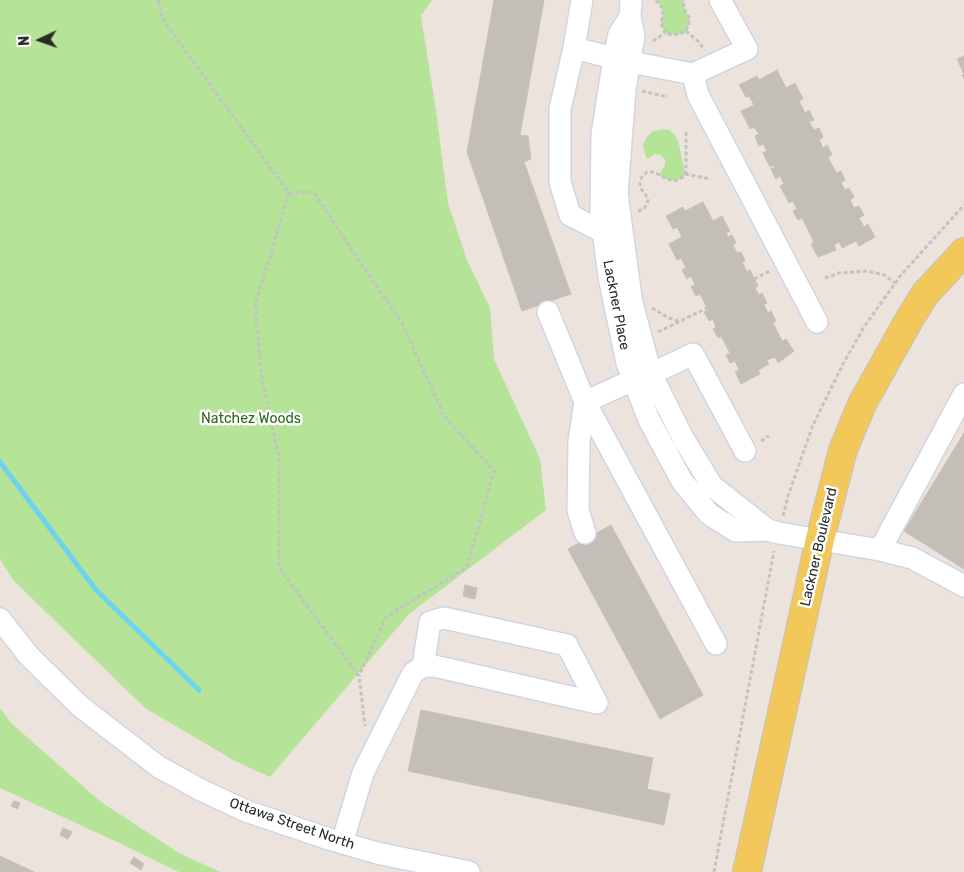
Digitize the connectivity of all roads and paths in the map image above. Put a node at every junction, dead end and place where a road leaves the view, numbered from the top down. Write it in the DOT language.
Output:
graph roads {
  1 [pos="158,0"];
  2 [pos="582,0"];
  3 [pos="656,0"];
  4 [pos="684,0"];
  5 [pos="720,0"];
  6 [pos="631,8"];
  7 [pos="686,31"];
  8 [pos="665,33"];
  9 [pos="649,44"];
  10 [pos="574,48"];
  11 [pos="708,56"];
  12 [pos="622,60"];
  13 [pos="694,74"];
  14 [pos="641,91"];
  15 [pos="668,96"];
  16 [pos="686,131"];
  17 [pos="685,174"];
  18 [pos="711,179"];
  19 [pos="290,193"];
  20 [pos="615,225"];
  21 [pos="964,252"];
  22 [pos="825,278"];
  23 [pos="895,284"];
  24 [pos="707,308"];
  25 [pos="548,312"];
  26 [pos="816,322"];
  27 [pos="655,334"];
  28 [pos="642,377"];
  29 [pos="964,394"];
  30 [pos="585,402"];
  31 [pos="745,451"];
  32 [pos="585,534"];
  33 [pos="820,539"];
  34 [pos="880,550"];
  35 [pos="964,586"];
  36 [pos="0,619"];
  37 [pos="716,644"];
  38 [pos="423,666"];
  39 [pos="359,676"];
  40 [pos="370,759"];
  41 [pos="342,843"];
  42 [pos="715,867"];
  43 [pos="469,872"];
  44 [pos="714,872"];
  45 [pos="746,872"];
  1 -- 19 [label="path"];
  2 -- 10 [label="street"];
  3 -- 8 [label="path"];
  4 -- 7 [label="path"];
  5 -- 13 [label="street"];
  6 -- 12 [label="street, Lackner Place"];
  7 -- 8 [label="path"];
  7 -- 11 [label="path"];
  8 -- 9 [label="path"];
  10 -- 12 [label="street"];
  10 -- 20 [label="street"];
  12 -- 13 [label="street"];
  12 -- 20 [label="street, Lackner Place"];
  13 -- 26 [label="street"];
  14 -- 15 [label="path"];
  16 -- 17 [label="path"];
  17 -- 18 [label="path"];
  17 -- 20 [label="path"];
  19 -- 39 [label="path"];
  19 -- 39 [label="path"];
  20 -- 28 [label="street, Lackner Place"];
  21 -- 33 [label="main road, Lackner Boulevard"];
  22 -- 23 [label="path"];
  24 -- 27 [label="path"];
  25 -- 30 [label="street"];
  28 -- 30 [label="street"];
  28 -- 31 [label="street"];
  28 -- 33 [label="street, Lackner Place"];
  29 -- 34 [label="street"];
  30 -- 32 [label="street"];
  30 -- 37 [label="street"];
  33 -- 34 [label="street, Lackner Place"];
  33 -- 45 [label="main road, Lackner Boulevard"];
  34 -- 35 [label="street, Lackner Place"];
  36 -- 41 [label="street, Ottawa Street North"];
  38 -- 38 [label="street"];
  38 -- 40 [label="street"];
  39 -- 40 [label="path"];
  40 -- 41 [label="street"];
  41 -- 43 [label="street, Ottawa Street North"];
  42 -- 44 [label="path"];
}
